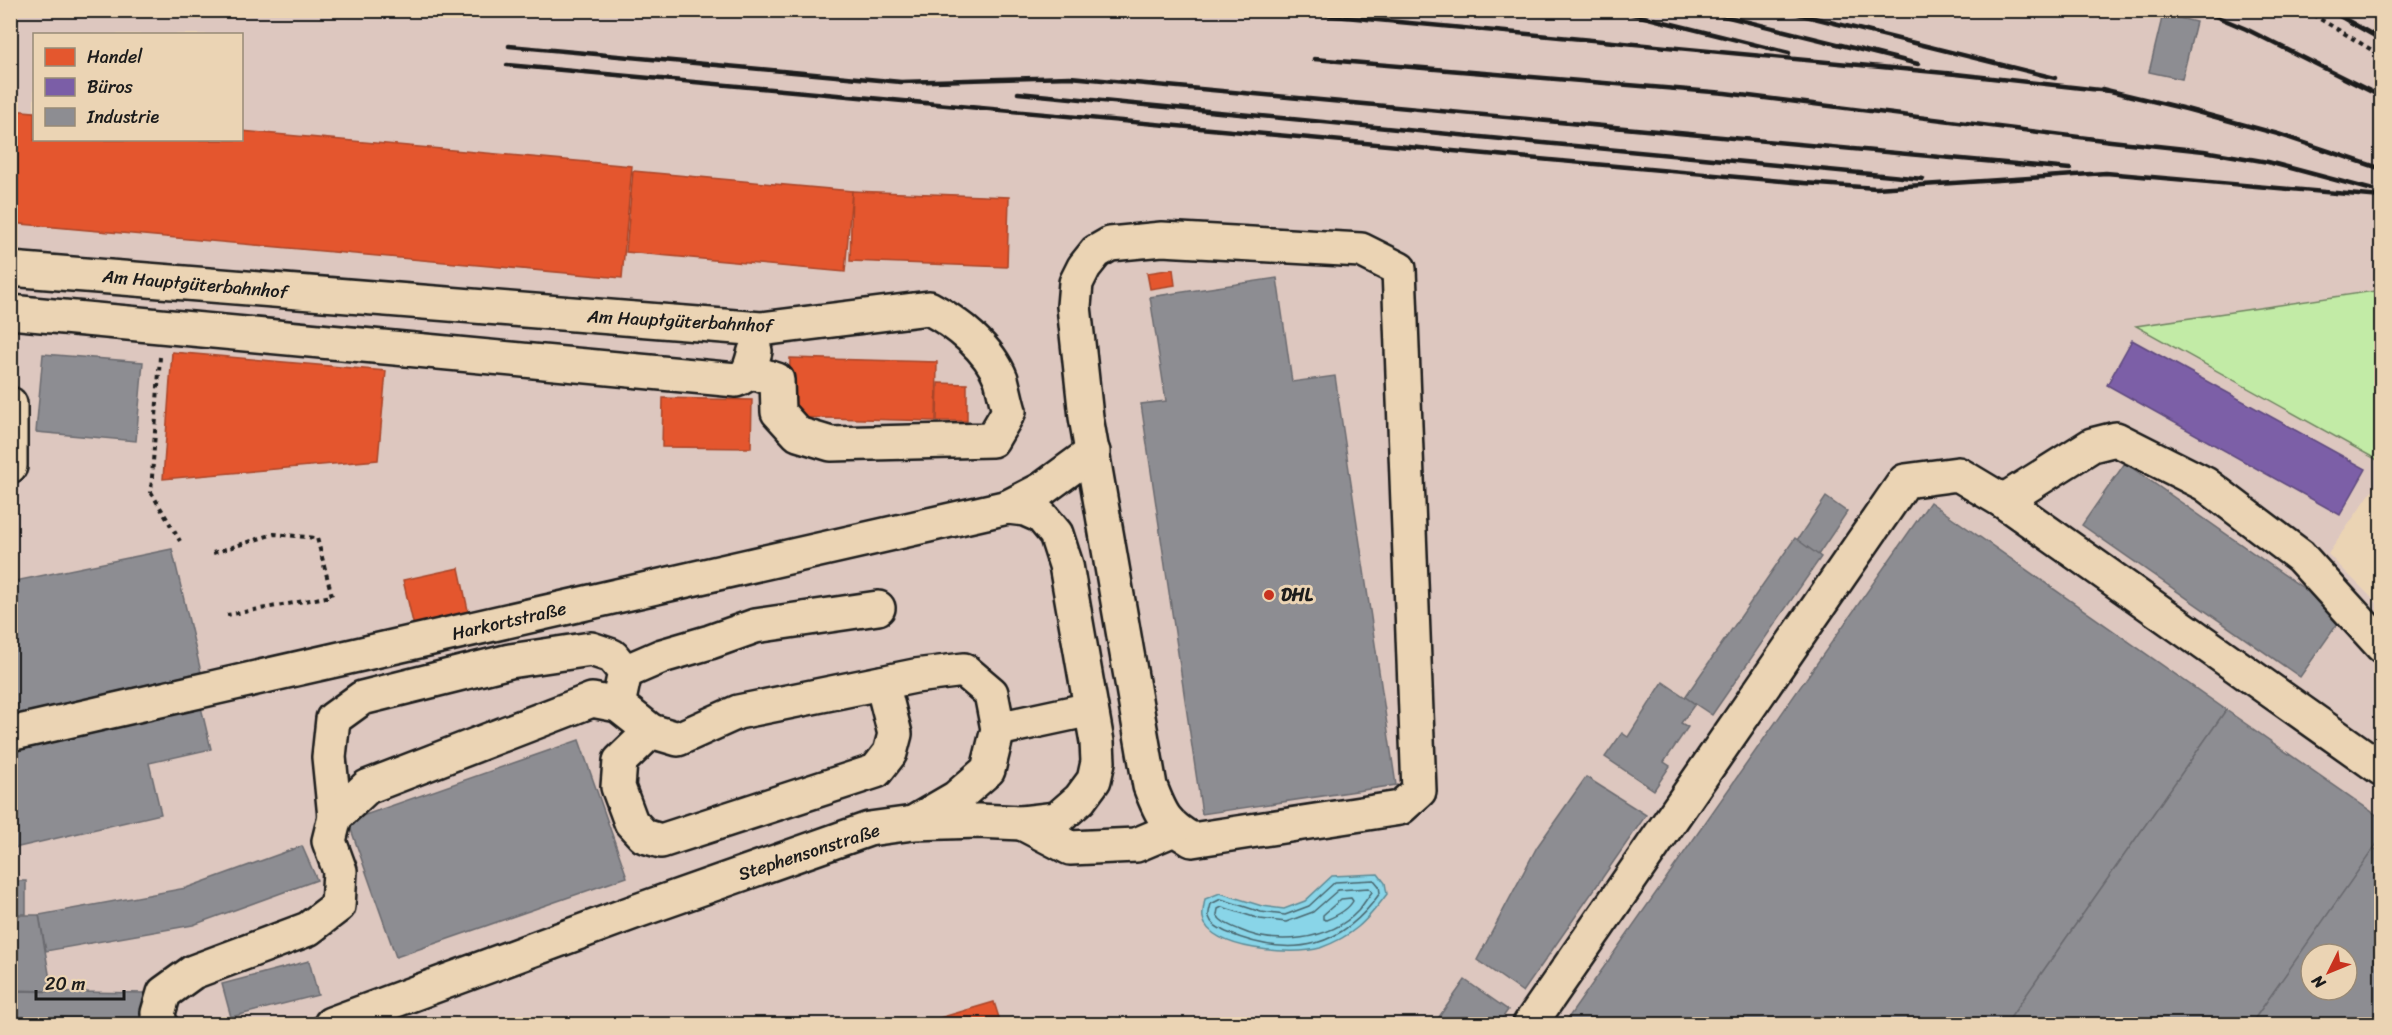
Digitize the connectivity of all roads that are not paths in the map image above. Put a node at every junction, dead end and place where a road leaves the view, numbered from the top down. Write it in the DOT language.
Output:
graph roads {
  1 [pos="10,269"];
  2 [pos="10,312"];
  3 [pos="761,329"];
  4 [pos="749,371"];
  5 [pos="10,404"];
  6 [pos="1093,452"];
  7 [pos="10,466"];
  8 [pos="2003,501"];
  9 [pos="1008,507"];
  10 [pos="878,608"];
  11 [pos="2382,646"];
  12 [pos="625,672"];
  13 [pos="882,683"];
  14 [pos="618,705"];
  15 [pos="1091,709"];
  16 [pos="998,729"];
  17 [pos="651,732"];
  18 [pos="10,734"];
  19 [pos="2382,769"];
  20 [pos="335,817"];
  21 [pos="913,823"];
  22 [pos="1022,823"];
  23 [pos="1174,830"];
  24 [pos="159,1024"];
  25 [pos="331,1024"];
  26 [pos="1530,1024"];
  1 -- 3 [label="street, Am Hauptgüterbahnhof"];
  2 -- 4 [label="street"];
  3 -- 4 [label="street"];
  3 -- 4 [label="street, Am Hauptgüterbahnhof"];
  5 -- 7 [label="street"];
  6 -- 9 [label="street"];
  6 -- 23 [label="street"];
  6 -- 23 [label="street"];
  8 -- 11 [label="street"];
  8 -- 19 [label="street"];
  8 -- 26 [label="street"];
  9 -- 15 [label="street, Stephensonstraße"];
  9 -- 18 [label="street, Harkortstraße"];
  10 -- 12 [label="street"];
  12 -- 14 [label="street"];
  12 -- 20 [label="street"];
  13 -- 16 [label="street"];
  13 -- 17 [label="street"];
  13 -- 17 [label="street"];
  14 -- 17 [label="street"];
  14 -- 20 [label="street"];
  15 -- 16 [label="street"];
  15 -- 22 [label="street, Stephensonstraße"];
  16 -- 21 [label="street"];
  20 -- 24 [label="street"];
  21 -- 22 [label="street, Stephensonstraße"];
  21 -- 25 [label="street, Stephensonstraße"];
  22 -- 23 [label="street"];
}
